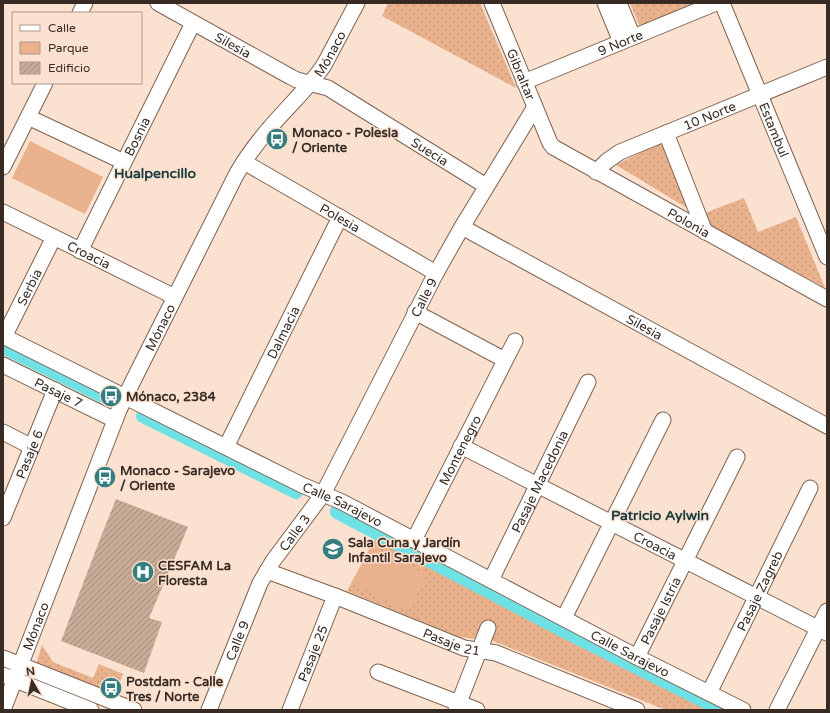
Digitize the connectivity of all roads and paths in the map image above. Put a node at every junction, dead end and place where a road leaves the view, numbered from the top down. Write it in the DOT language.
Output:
graph roads {
  1 [pos="85,3"];
  2 [pos="158,3"];
  3 [pos="357,3"];
  4 [pos="492,3"];
  5 [pos="716,3"];
  6 [pos="722,3"];
  7 [pos="613,5"];
  8 [pos="80,12"];
  9 [pos="193,23"];
  10 [pos="627,39"];
  11 [pos="827,67"];
  12 [pos="524,82"];
  13 [pos="44,84"];
  14 [pos="310,84"];
  15 [pos="760,94"];
  16 [pos="534,107"];
  17 [pos="28,117"];
  18 [pos="666,133"];
  19 [pos="551,145"];
  20 [pos="124,162"];
  21 [pos="244,162"];
  22 [pos="3,167"];
  23 [pos="596,172"];
  24 [pos="486,186"];
  25 [pos="3,212"];
  26 [pos="340,217"];
  27 [pos="462,227"];
  28 [pos="705,232"];
  29 [pos="54,237"];
  30 [pos="80,250"];
  31 [pos="827,257"];
  32 [pos="436,273"];
  33 [pos="175,297"];
  34 [pos="827,299"];
  35 [pos="415,312"];
  36 [pos="3,336"];
  37 [pos="515,341"];
  38 [pos="504,360"];
  39 [pos="3,365"];
  40 [pos="588,382"];
  41 [pos="55,390"];
  42 [pos="125,397"];
  43 [pos="115,420"];
  44 [pos="663,420"];
  45 [pos="827,426"];
  46 [pos="3,432"];
  47 [pos="32,446"];
  48 [pos="461,446"];
  49 [pos="226,447"];
  50 [pos="737,457"];
  51 [pos="537,486"];
  52 [pos="810,488"];
  53 [pos="323,494"];
  54 [pos="6,500"];
  55 [pos="3,518"];
  56 [pos="611,523"];
  57 [pos="414,540"];
  58 [pos="685,561"];
  59 [pos="267,571"];
  60 [pos="491,580"];
  61 [pos="335,596"];
  62 [pos="756,597"];
  63 [pos="827,611"];
  64 [pos="564,618"];
  65 [pos="488,628"];
  66 [pos="823,631"];
  67 [pos="479,650"];
  68 [pos="638,657"];
  69 [pos="3,658"];
  70 [pos="20,665"];
  71 [pos="378,672"];
  72 [pos="9,678"];
  73 [pos="709,693"];
  74 [pos="71,706"];
  75 [pos="457,706"];
  76 [pos="617,706"];
  77 [pos="3,710"];
  78 [pos="91,710"];
  79 [pos="134,710"];
  80 [pos="209,710"];
  81 [pos="290,710"];
  82 [pos="477,710"];
  83 [pos="637,710"];
  84 [pos="743,710"];
  85 [pos="777,710"];
  1 -- 8 [label="street"];
  2 -- 9 [label="street, Silesia"];
  3 -- 14 [label="street, Mónaco"];
  4 -- 12 [label="street, Gibraltar"];
  5 -- 10 [label="street, 9 Norte"];
  6 -- 15 [label="street, Estambul"];
  7 -- 10 [label="street"];
  9 -- 14 [label="street, Silesia"];
  9 -- 20 [label="street, Bosnia"];
  10 -- 12 [label="street, 9 Norte"];
  11 -- 15 [label="street, 10 Norte"];
  12 -- 16 [label="street, Gibraltar"];
  13 -- 17 [label="street"];
  14 -- 21 [label="street, Mónaco"];
  14 -- 24 [label="street, Suecia"];
  15 -- 18 [label="street, 10 Norte"];
  15 -- 31 [label="street, Estambul"];
  16 -- 19 [label="street, Gibraltar"];
  16 -- 24 [label="street, Calle 9"];
  17 -- 20 [label="street"];
  17 -- 22 [label="street"];
  18 -- 23 [label="street, 10 Norte"];
  18 -- 28 [label="street"];
  19 -- 23 [label="street, Polonia"];
  20 -- 30 [label="street, Bosnia"];
  21 -- 26 [label="street, Polesia"];
  21 -- 33 [label="street, Mónaco"];
  23 -- 28 [label="street, Polonia"];
  24 -- 27 [label="street, Calle 9"];
  25 -- 29 [label="street, Croacia"];
  26 -- 32 [label="street, Polesia"];
  26 -- 49 [label="street, Dalmacia"];
  27 -- 32 [label="street, Calle 9"];
  27 -- 45 [label="street, Silesia"];
  28 -- 34 [label="street, Polonia"];
  29 -- 30 [label="street, Croacia"];
  29 -- 36 [label="street, Serbia"];
  30 -- 33 [label="street, Croacia"];
  32 -- 35 [label="street, Calle 9"];
  33 -- 42 [label="street, Mónaco"];
  35 -- 38 [label="street"];
  35 -- 53 [label="street, Calle 9"];
  36 -- 42 [label="street, Calle Sarajevo"];
  37 -- 38 [label="street, Montenegro"];
  38 -- 48 [label="street, Montenegro"];
  39 -- 41 [label="street, Pasaje 7"];
  40 -- 51 [label="street, Pasaje Macedonia"];
  41 -- 43 [label="street, Pasaje 7"];
  41 -- 47 [label="street, Pasaje 6"];
  42 -- 43 [label="street, Mónaco"];
  42 -- 49 [label="street, Calle Sarajevo"];
  43 -- 70 [label="street, Mónaco"];
  44 -- 56 [label="street"];
  46 -- 47 [label="street"];
  47 -- 54 [label="street, Pasaje 6"];
  48 -- 51 [label="street, Croacia"];
  48 -- 57 [label="street, Montenegro"];
  49 -- 53 [label="street, Calle Sarajevo"];
  50 -- 58 [label="street, Pasaje Istria"];
  51 -- 56 [label="street, Croacia"];
  51 -- 60 [label="street, Pasaje Macedonia"];
  52 -- 62 [label="street, Pasaje Zagreb"];
  53 -- 57 [label="street, Calle Sarajevo"];
  53 -- 59 [label="street, Calle 3"];
  54 -- 55 [label="street, Pasaje 6"];
  56 -- 58 [label="street, Croacia"];
  56 -- 64 [label="street"];
  57 -- 60 [label="street, Calle Sarajevo"];
  58 -- 62 [label="street, Croacia"];
  58 -- 68 [label="street, Pasaje Istria"];
  59 -- 61 [label="street, Pasaje 21"];
  59 -- 80 [label="street, Calle 9"];
  60 -- 64 [label="street, Calle Sarajevo"];
  61 -- 67 [label="street, Pasaje 21"];
  61 -- 81 [label="street, Pasaje 25"];
  62 -- 66 [label="street, Croacia"];
  62 -- 73 [label="street, Pasaje Zagreb"];
  63 -- 66 [label="street"];
  64 -- 68 [label="street, Calle Sarajevo"];
  65 -- 67 [label="street"];
  66 -- 85 [label="street"];
  67 -- 75 [label="street"];
  67 -- 76 [label="street, Pasaje 21"];
  68 -- 73 [label="street, Calle Sarajevo"];
  69 -- 70 [label="street"];
  70 -- 72 [label="street, Mónaco"];
  70 -- 79 [label="street"];
  71 -- 75 [label="street"];
  72 -- 74 [label="street"];
  72 -- 77 [label="street, Mónaco"];
  73 -- 84 [label="street, Calle Sarajevo"];
  74 -- 78 [label="street"];
  75 -- 82 [label="street"];
  76 -- 83 [label="street, Pasaje 21"];
}
